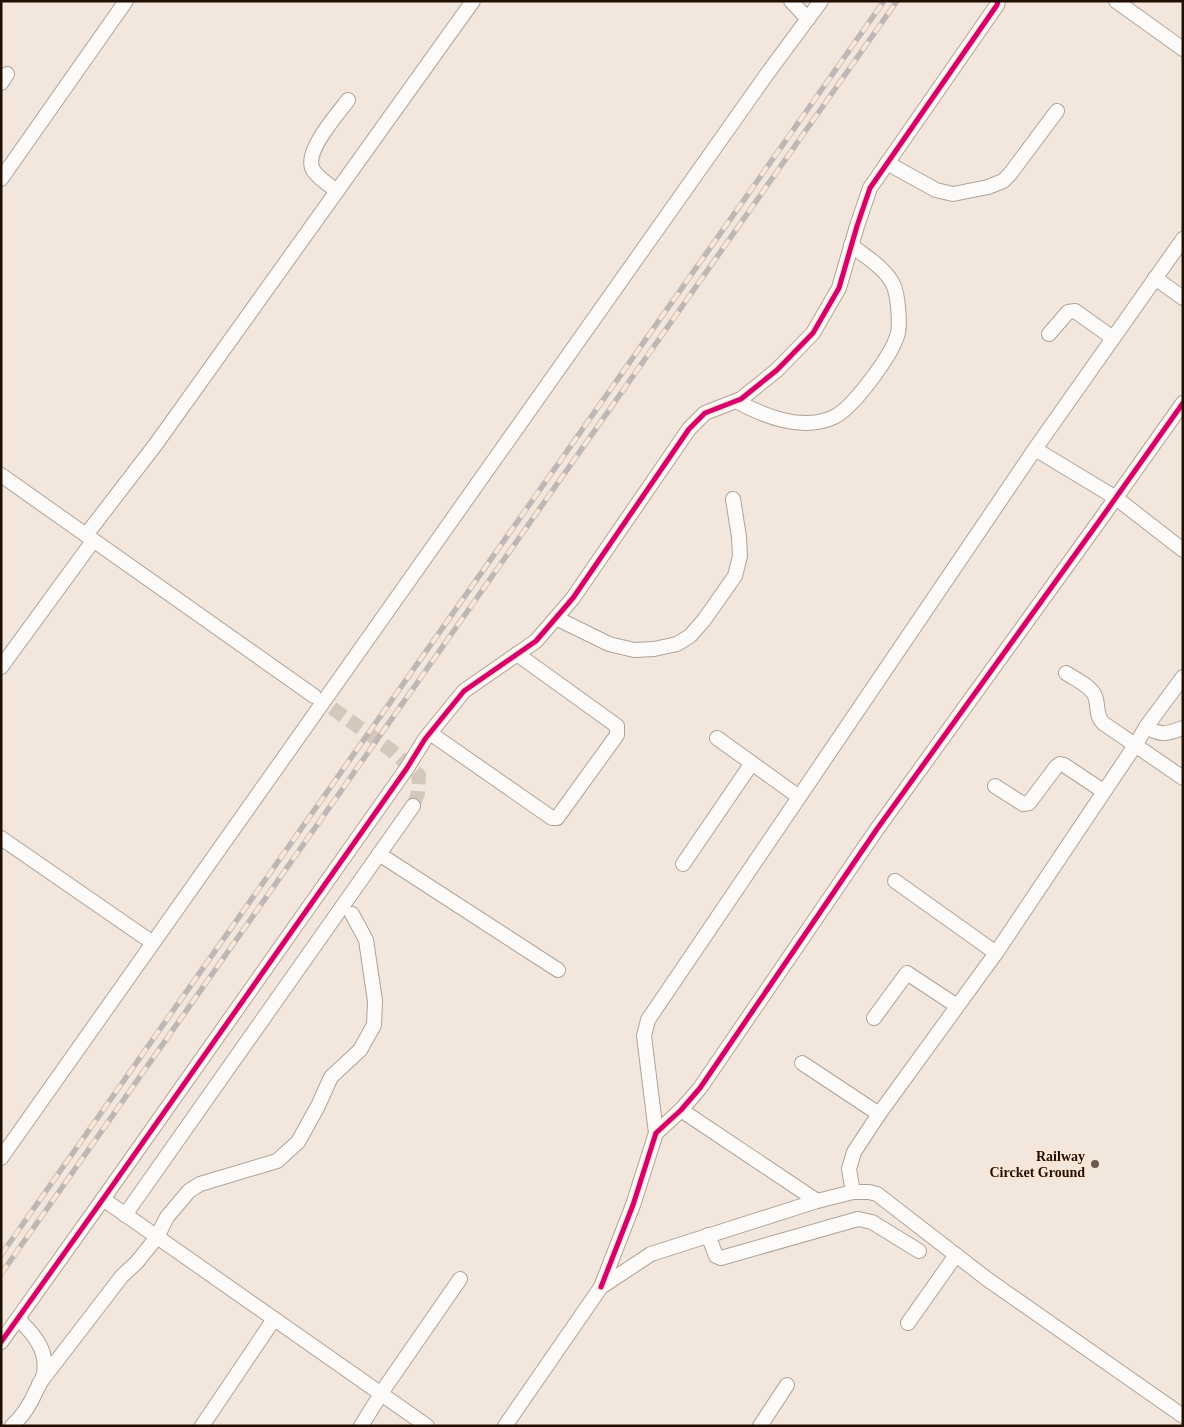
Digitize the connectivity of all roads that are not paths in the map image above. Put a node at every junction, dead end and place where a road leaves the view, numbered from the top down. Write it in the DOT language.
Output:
graph roads {
  1 [pos="126,1"];
  2 [pos="472,1"];
  3 [pos="791,1"];
  4 [pos="821,1"];
  5 [pos="998,1"];
  6 [pos="1116,1"];
  7 [pos="808,19"];
  8 [pos="1183,49"];
  9 [pos="348,100"];
  10 [pos="1057,111"];
  11 [pos="887,163"];
  12 [pos="1,179"];
  13 [pos="336,191"];
  14 [pos="1183,239"];
  15 [pos="851,245"];
  16 [pos="1155,278"];
  17 [pos="1183,298"];
  18 [pos="1050,334"];
  19 [pos="1113,338"];
  20 [pos="736,401"];
  21 [pos="1183,403"];
  22 [pos="1035,449"];
  23 [pos="1,475"];
  24 [pos="1116,498"];
  25 [pos="733,499"];
  26 [pos="90,538"];
  27 [pos="1183,550"];
  28 [pos="556,618"];
  29 [pos="517,654"];
  30 [pos="1,667"];
  31 [pos="1066,673"];
  32 [pos="1183,677"];
  33 [pos="314,696"];
  34 [pos="1146,727"];
  35 [pos="1183,728"];
  36 [pos="430,733"];
  37 [pos="717,738"];
  38 [pos="1136,744"];
  39 [pos="752,763"];
  40 [pos="1183,778"];
  41 [pos="995,786"];
  42 [pos="1103,791"];
  43 [pos="799,797"];
  44 [pos="412,806"];
  45 [pos="1,838"];
  46 [pos="379,854"];
  47 [pos="683,864"];
  48 [pos="895,881"];
  49 [pos="352,914"];
  50 [pos="153,943"];
  51 [pos="996,953"];
  52 [pos="558,970"];
  53 [pos="957,1006"];
  54 [pos="874,1018"];
  55 [pos="802,1063"];
  56 [pos="681,1110"];
  57 [pos="880,1114"];
  58 [pos="656,1133"];
  59 [pos="1,1158"];
  60 [pos="853,1192"];
  61 [pos="103,1200"];
  62 [pos="817,1201"];
  63 [pos="125,1215"];
  64 [pos="708,1235"];
  65 [pos="157,1237"];
  66 [pos="919,1251"];
  67 [pos="956,1255"];
  68 [pos="460,1278"];
  69 [pos="601,1288"];
  70 [pos="274,1318"];
  71 [pos="18,1319"];
  72 [pos="908,1323"];
  73 [pos="1,1342"];
  74 [pos="39,1384"];
  75 [pos="787,1385"];
  76 [pos="381,1394"];
  77 [pos="1183,1416"];
  78 [pos="12,1426"];
  79 [pos="202,1426"];
  80 [pos="361,1426"];
  81 [pos="427,1426"];
  82 [pos="505,1426"];
  83 [pos="760,1426"];
  1 -- 12 [label="street"];
  2 -- 13 [label="street"];
  3 -- 7 [label="street"];
  4 -- 7 [label="street"];
  5 -- 11 [label="street"];
  6 -- 8 [label="street"];
  7 -- 50 [label="street"];
  9 -- 13 [label="street"];
  10 -- 11 [label="street"];
  11 -- 15 [label="street"];
  13 -- 26 [label="street"];
  14 -- 16 [label="street"];
  15 -- 20 [label="street"];
  15 -- 20 [label="street"];
  16 -- 17 [label="street"];
  16 -- 19 [label="street"];
  18 -- 19 [label="street"];
  19 -- 22 [label="street"];
  20 -- 28 [label="street"];
  21 -- 24 [label="street"];
  22 -- 24 [label="street"];
  22 -- 43 [label="street"];
  23 -- 26 [label="street"];
  24 -- 27 [label="street"];
  24 -- 56 [label="street"];
  25 -- 28 [label="street"];
  26 -- 30 [label="street"];
  26 -- 33 [label="street"];
  28 -- 29 [label="street"];
  29 -- 36 [label="street"];
  29 -- 36 [label="street"];
  31 -- 38 [label="street"];
  32 -- 34 [label="street"];
  34 -- 35 [label="street"];
  34 -- 38 [label="street"];
  36 -- 61 [label="street"];
  37 -- 39 [label="street"];
  38 -- 40 [label="street"];
  38 -- 42 [label="street"];
  39 -- 43 [label="street"];
  39 -- 47 [label="street"];
  41 -- 42 [label="street"];
  42 -- 51 [label="street"];
  43 -- 58 [label="street"];
  44 -- 46 [label="street"];
  45 -- 50 [label="street"];
  46 -- 52 [label="street"];
  46 -- 63 [label="street"];
  48 -- 51 [label="street"];
  49 -- 65 [label="street"];
  50 -- 59 [label="street"];
  51 -- 53 [label="street"];
  53 -- 54 [label="street"];
  53 -- 57 [label="street"];
  55 -- 57 [label="street"];
  56 -- 58 [label="street"];
  56 -- 62 [label="street"];
  57 -- 60 [label="street"];
  58 -- 69 [label="street"];
  60 -- 62 [label="street"];
  60 -- 67 [label="street"];
  61 -- 63 [label="street"];
  61 -- 71 [label="street"];
  62 -- 64 [label="street"];
  63 -- 65 [label="street"];
  64 -- 66 [label="street"];
  64 -- 69 [label="street"];
  65 -- 70 [label="street"];
  65 -- 74 [label="street"];
  67 -- 72 [label="street"];
  67 -- 77 [label="street"];
  68 -- 76 [label="street"];
  69 -- 82 [label="street"];
  70 -- 76 [label="street"];
  70 -- 79 [label="street"];
  71 -- 73 [label="street"];
  71 -- 74 [label="street"];
  74 -- 78 [label="street"];
  75 -- 83 [label="street"];
  76 -- 80 [label="street"];
  76 -- 81 [label="street"];
}
